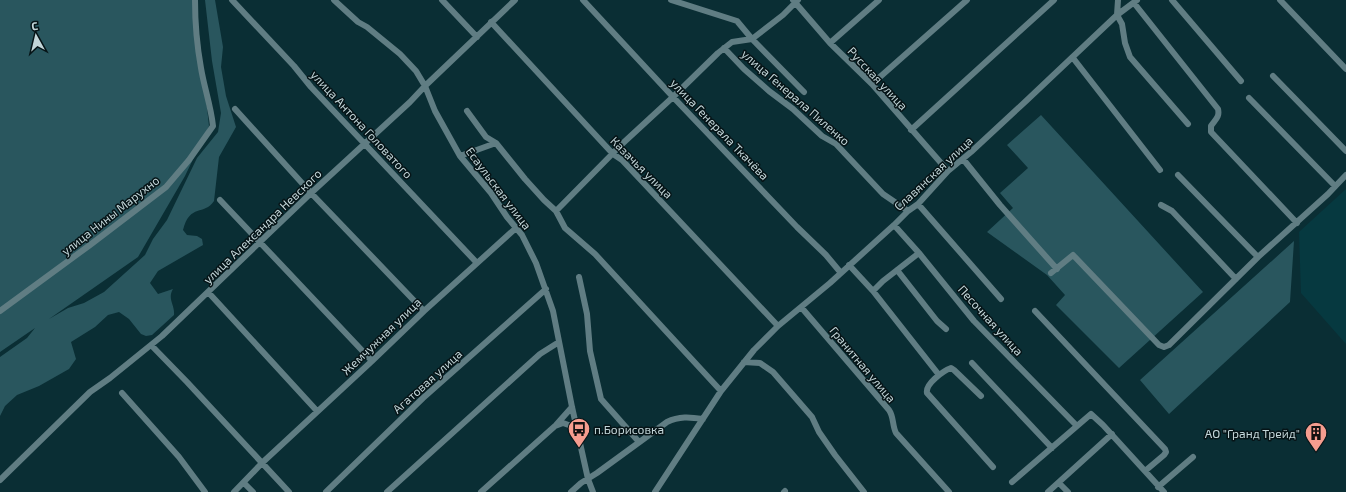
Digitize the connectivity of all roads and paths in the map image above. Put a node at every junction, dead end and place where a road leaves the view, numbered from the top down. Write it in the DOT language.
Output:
graph roads {
  1 [pos="195,0"];
  2 [pos="232,0"];
  3 [pos="334,0"];
  4 [pos="442,0"];
  5 [pos="582,0"];
  6 [pos="671,0"];
  7 [pos="878,0"];
  8 [pos="967,0"];
  9 [pos="1054,0"];
  10 [pos="1118,0"];
  11 [pos="1172,0"];
  12 [pos="1280,0"];
  13 [pos="512,1"];
  14 [pos="795,1"];
  15 [pos="1135,1"];
  16 [pos="342,2"];
  17 [pos="1118,15"];
  18 [pos="491,22"];
  19 [pos="477,37"];
  20 [pos="752,39"];
  21 [pos="830,43"];
  22 [pos="724,48"];
  23 [pos="1073,58"];
  24 [pos="1346,69"];
  25 [pos="1273,76"];
  26 [pos="1241,81"];
  27 [pos="872,84"];
  28 [pos="425,86"];
  29 [pos="804,92"];
  30 [pos="673,97"];
  31 [pos="1249,98"];
  32 [pos="235,108"];
  33 [pos="467,111"];
  34 [pos="1188,124"];
  35 [pos="911,130"];
  36 [pos="365,143"];
  37 [pos="496,143"];
  38 [pos="1346,151"];
  39 [pos="613,154"];
  40 [pos="460,156"];
  41 [pos="963,159"];
  42 [pos="1160,170"];
  43 [pos="948,171"];
  44 [pos="1178,175"];
  45 [pos="1346,176"];
  46 [pos="1335,186"];
  47 [pos="311,193"];
  48 [pos="220,200"];
  49 [pos="918,204"];
  50 [pos="1162,205"];
  51 [pos="556,211"];
  52 [pos="908,211"];
  53 [pos="1297,223"];
  54 [pos="894,225"];
  55 [pos="516,228"];
  56 [pos="260,243"];
  57 [pos="919,253"];
  58 [pos="1258,257"];
  59 [pos="477,263"];
  60 [pos="849,266"];
  61 [pos="1057,269"];
  62 [pos="897,270"];
  63 [pos="841,273"];
  64 [pos="1052,274"];
  65 [pos="578,277"];
  66 [pos="1236,279"];
  67 [pos="546,290"];
  68 [pos="873,291"];
  69 [pos="208,292"];
  70 [pos="1001,299"];
  71 [pos="801,307"];
  72 [pos="1,308"];
  73 [pos="424,311"];
  74 [pos="1035,311"];
  75 [pos="778,326"];
  76 [pos="946,328"];
  77 [pos="559,342"];
  78 [pos="151,345"];
  79 [pos="372,361"];
  80 [pos="744,362"];
  81 [pos="972,363"];
  82 [pos="939,375"];
  83 [pos="721,391"];
  84 [pos="122,393"];
  85 [pos="981,396"];
  86 [pos="572,407"];
  87 [pos="317,411"];
  88 [pos="703,419"];
  89 [pos="555,426"];
  90 [pos="1076,426"];
  91 [pos="578,428"];
  92 [pos="1112,434"];
  93 [pos="639,442"];
  94 [pos="1052,448"];
  95 [pos="1193,457"];
  96 [pos="262,462"];
  97 [pos="993,467"];
  98 [pos="1145,471"];
  99 [pos="588,479"];
  100 [pos="0,480"];
  101 [pos="1012,482"];
  102 [pos="244,483"];
  103 [pos="1059,483"];
  104 [pos="1158,487"];
  105 [pos="206,492"];
  106 [pos="234,492"];
  107 [pos="254,492"];
  108 [pos="289,492"];
  109 [pos="326,492"];
  110 [pos="387,492"];
  111 [pos="481,492"];
  112 [pos="571,492"];
  113 [pos="593,492"];
  114 [pos="655,492"];
  115 [pos="864,492"];
  116 [pos="950,492"];
  117 [pos="1048,492"];
  118 [pos="1068,492"];
  119 [pos="1164,492"];
  1 -- 72 [label="street, улица Нины Марухно"];
  2 -- 36 [label="street, улица Антона Головатого"];
  3 -- 16 [label="street, Есаульская улица"];
  4 -- 19 [label="street"];
  5 -- 30 [label="street, улица Генерала Ткачёва"];
  6 -- 20 [label="street, улица Генерала Пиленко"];
  7 -- 21 [label="street"];
  8 -- 27 [label="street"];
  9 -- 35 [label="street"];
  10 -- 17 [label="street"];
  11 -- 26 [label="street"];
  12 -- 24 [label="street"];
  13 -- 18 [label="street, улица Александра Невского"];
  14 -- 20 [label="street"];
  14 -- 21 [label="street, Русская улица"];
  15 -- 17 [label="street, Славянская улица"];
  15 -- 53 [label="street"];
  16 -- 28 [label="street, Есаульская улица"];
  17 -- 23 [label="street, Славянская улица"];
  17 -- 34 [label="street"];
  18 -- 19 [label="street, улица Александра Невского"];
  18 -- 39 [label="street, Казачья улица"];
  19 -- 28 [label="street, улица Александра Невского"];
  20 -- 22 [label="street"];
  20 -- 29 [label="street, улица Генерала Пиленко"];
  21 -- 27 [label="street, Русская улица"];
  22 -- 30 [label="street"];
  22 -- 52 [label="street, улица Генерала Пиленко"];
  23 -- 41 [label="street, Славянская улица"];
  23 -- 42 [label="street"];
  25 -- 38 [label="street"];
  27 -- 35 [label="street, Русская улица"];
  28 -- 36 [label="street, улица Александра Невского"];
  28 -- 40 [label="street, Есаульская улица"];
  30 -- 39 [label="street"];
  30 -- 63 [label="street, улица Генерала Ткачёва"];
  31 -- 46 [label="street"];
  32 -- 47 [label="street"];
  33 -- 37 [label="street, Есаульская улица"];
  35 -- 43 [label="street, Русская улица"];
  36 -- 47 [label="street, улица Александра Невского"];
  36 -- 59 [label="street, улица Антона Головатого"];
  37 -- 40 [label="street"];
  37 -- 51 [label="street, Есаульская улица"];
  39 -- 51 [label="street"];
  39 -- 75 [label="street, Казачья улица"];
  40 -- 55 [label="street, Есаульская улица"];
  41 -- 43 [label="street, Славянская улица"];
  41 -- 61 [label="street"];
  43 -- 49 [label="street, Славянская улица"];
  44 -- 58 [label="street"];
  45 -- 46 [label="street"];
  46 -- 53 [label="street"];
  47 -- 56 [label="street, улица Александра Невского"];
  47 -- 73 [label="street"];
  48 -- 56 [label="street"];
  49 -- 52 [label="street, Славянская улица"];
  49 -- 70 [label="street"];
  50 -- 66 [label="street"];
  51 -- 83 [label="street, Есаульская улица"];
  52 -- 54 [label="street, Славянская улица"];
  53 -- 58 [label="street"];
  54 -- 57 [label="street, Песочная улица"];
  54 -- 60 [label="street, Славянская улица"];
  55 -- 59 [label="street, Жемчужная улица"];
  55 -- 67 [label="street, Есаульская улица"];
  56 -- 69 [label="street, улица Александра Невского"];
  56 -- 79 [label="street"];
  57 -- 62 [label="street"];
  57 -- 90 [label="street, Песочная улица"];
  58 -- 66 [label="street"];
  59 -- 73 [label="street, Жемчужная улица"];
  60 -- 63 [label="street, Славянская улица"];
  60 -- 68 [label="street"];
  61 -- 64 [label="street"];
  61 -- 66 [label="street"];
  62 -- 68 [label="street"];
  62 -- 76 [label="street"];
  63 -- 71 [label="street, Славянская улица"];
  65 -- 93 [label="street"];
  67 -- 77 [label="street, Есаульская улица"];
  67 -- 109 [label="street, Агатовая улица"];
  68 -- 82 [label="street"];
  69 -- 78 [label="street, улица Александра Невского"];
  69 -- 87 [label="street"];
  71 -- 75 [label="street, Славянская улица"];
  71 -- 116 [label="street, Гранитная улица"];
  73 -- 79 [label="street, Жемчужная улица"];
  74 -- 98 [label="street"];
  75 -- 80 [label="street, Славянская улица"];
  77 -- 86 [label="street, Есаульская улица"];
  77 -- 110 [label="street"];
  78 -- 96 [label="street"];
  78 -- 100 [label="street, улица Александра Невского"];
  79 -- 87 [label="street, Жемчужная улица"];
  80 -- 83 [label="street, Славянская улица"];
  80 -- 115 [label="street"];
  81 -- 94 [label="street"];
  82 -- 85 [label="street"];
  82 -- 97 [label="street"];
  83 -- 88 [label="street, Славянская улица"];
  84 -- 105 [label="street"];
  86 -- 89 [label="street"];
  86 -- 91 [label="street, Есаульская улица"];
  87 -- 96 [label="street, Жемчужная улица"];
  88 -- 93 [label="street"];
  88 -- 114 [label="street, Славянская улица"];
  89 -- 91 [label="street"];
  89 -- 111 [label="street"];
  90 -- 92 [label="street"];
  90 -- 94 [label="street"];
  91 -- 99 [label="street, Есаульская улица"];
  92 -- 98 [label="street"];
  92 -- 103 [label="street"];
  93 -- 99 [label="street"];
  94 -- 101 [label="street"];
  95 -- 104 [label="street"];
  96 -- 102 [label="street, Жемчужная улица"];
  96 -- 108 [label="street"];
  98 -- 104 [label="street"];
  99 -- 112 [label="street"];
  99 -- 113 [label="street, Есаульская улица"];
  102 -- 106 [label="street, Жемчужная улица"];
  102 -- 107 [label="street"];
  103 -- 117 [label="street"];
  103 -- 118 [label="street"];
  104 -- 119 [label="street"];
}
